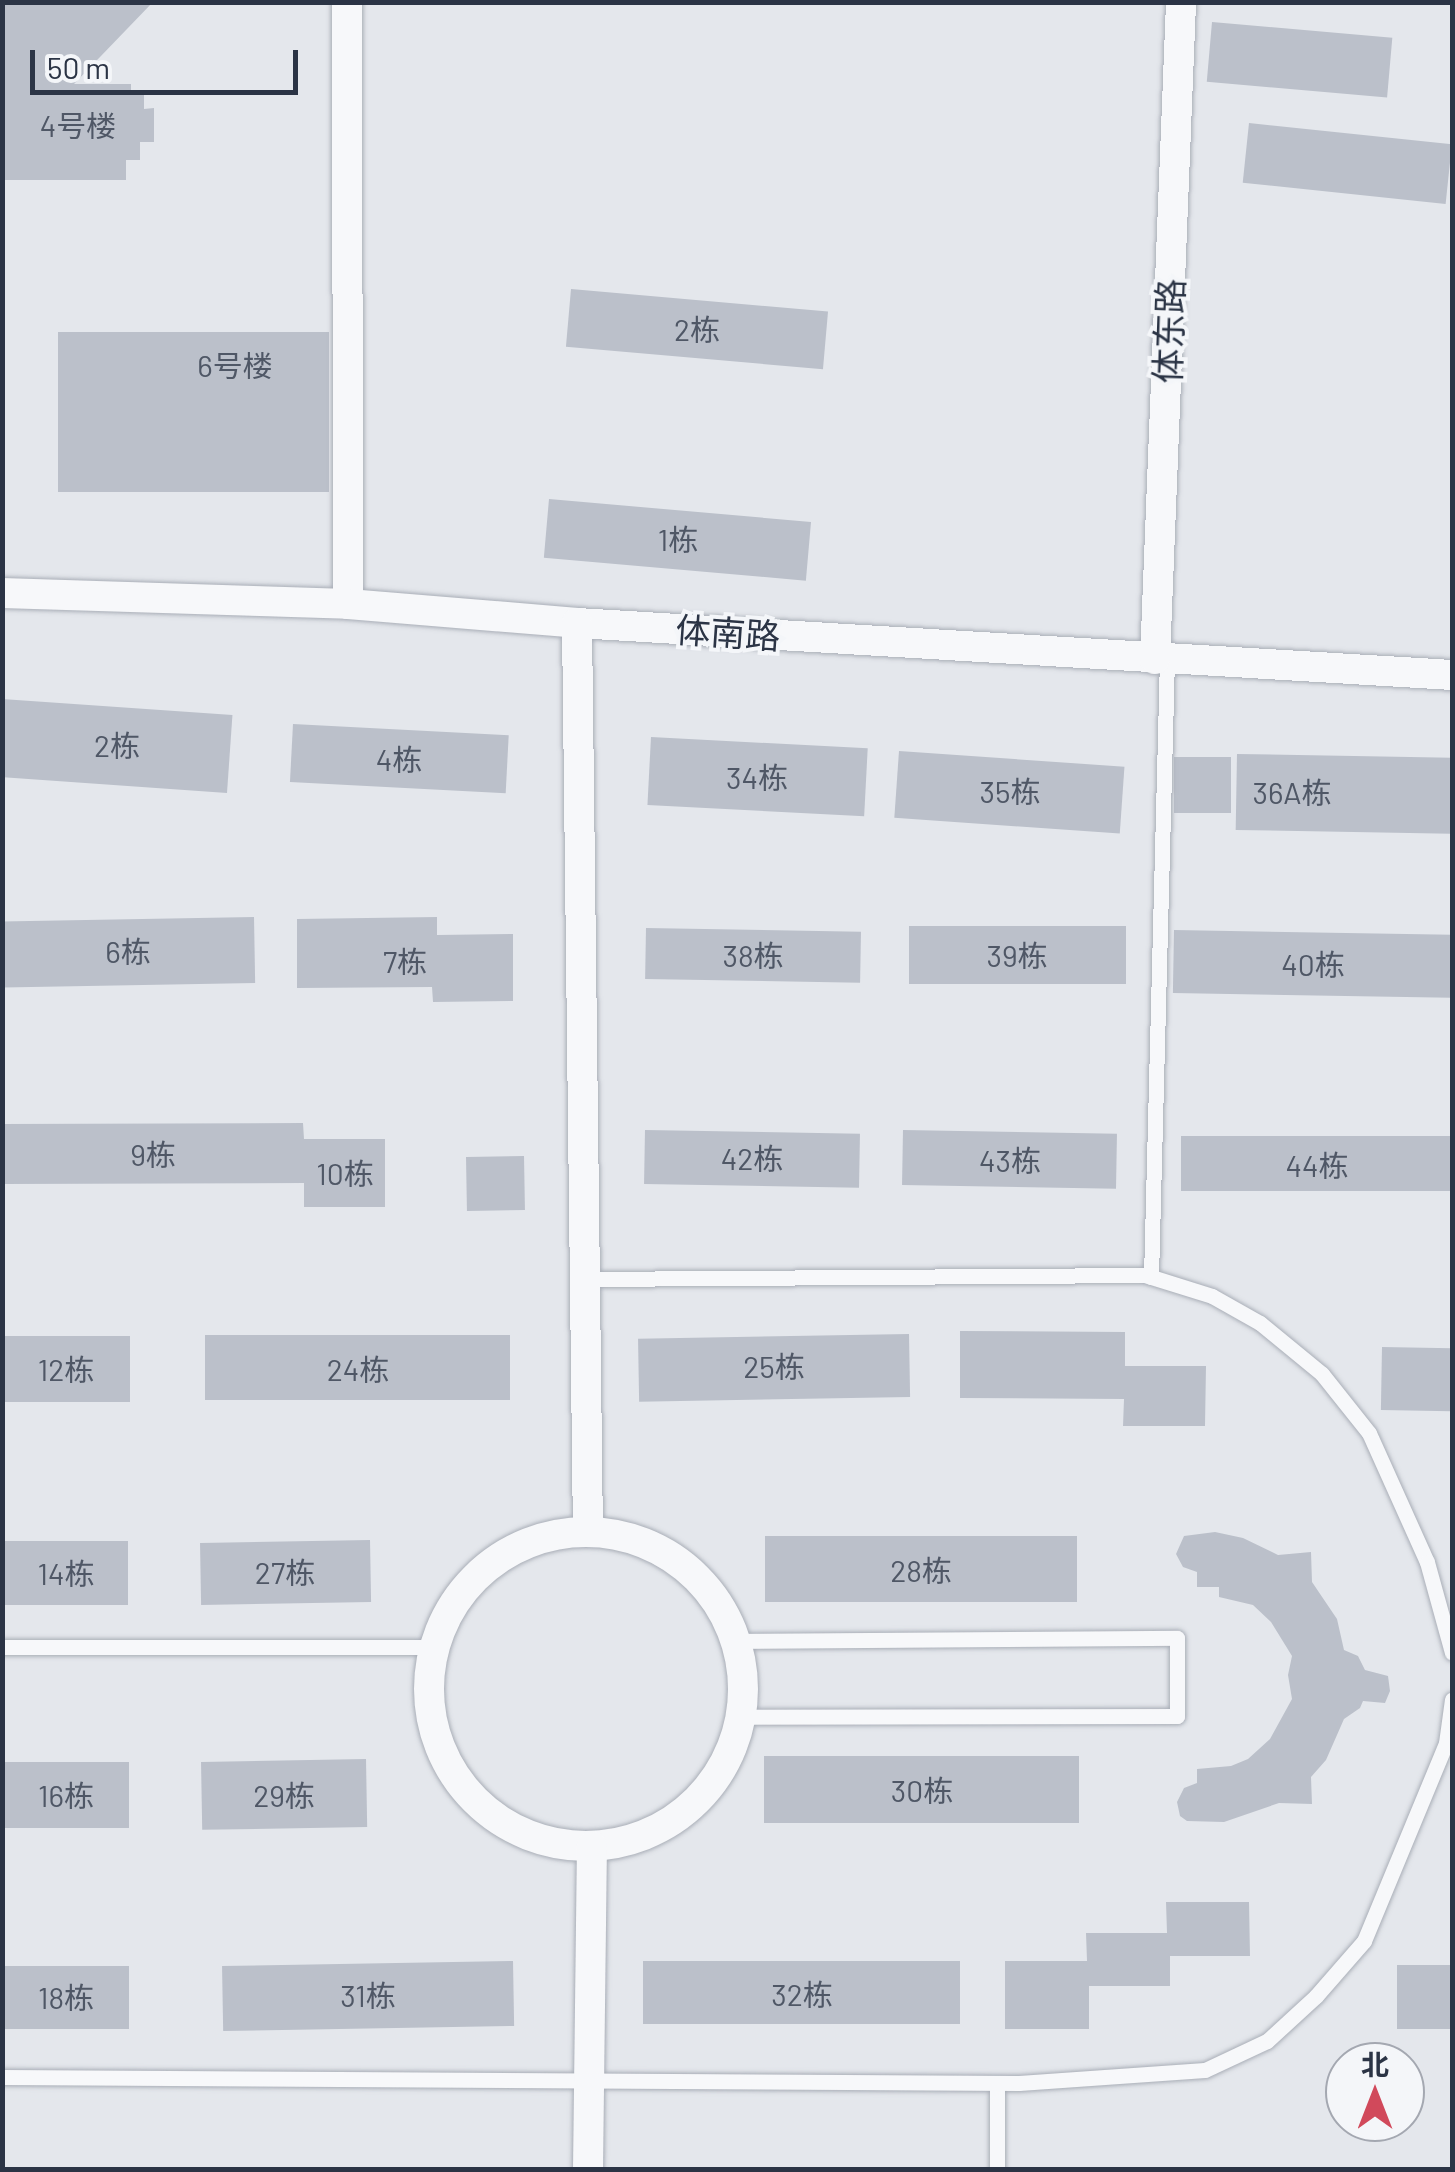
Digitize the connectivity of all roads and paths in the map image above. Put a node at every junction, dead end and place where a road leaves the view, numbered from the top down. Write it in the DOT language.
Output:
graph roads {
  1 [pos="346,2"];
  2 [pos="1181,2"];
  3 [pos="2,592"];
  4 [pos="348,604"];
  5 [pos="577,623"];
  6 [pos="1161,659"];
  7 [pos="1452,675"];
  8 [pos="1151,1277"];
  9 [pos="586,1279"];
  10 [pos="588,1532"];
  11 [pos="735,1641"];
  12 [pos="2,1647"];
  13 [pos="435,1647"];
  14 [pos="1452,1654"];
  15 [pos="1452,1699"];
  16 [pos="740,1717"];
  17 [pos="592,1846"];
  18 [pos="2,2077"];
  19 [pos="587,2080"];
  20 [pos="997,2083"];
  21 [pos="588,2170"];
  22 [pos="997,2170"];
  1 -- 4 [label="street"];
  2 -- 6 [label="street, 体东路"];
  3 -- 4 [label="street, 体南路"];
  4 -- 5 [label="street, 体南路"];
  5 -- 6 [label="street, 体南路"];
  5 -- 9 [label="street"];
  6 -- 7 [label="street, 体南路"];
  6 -- 8 [label="lane"];
  8 -- 9 [label="lane"];
  8 -- 14 [label="lane"];
  9 -- 10 [label="street"];
  10 -- 11 [label="street"];
  10 -- 13 [label="street"];
  11 -- 16 [label="street"];
  11 -- 16 [label="lane"];
  12 -- 13 [label="lane"];
  13 -- 17 [label="street"];
  15 -- 20 [label="lane"];
  16 -- 17 [label="street"];
  17 -- 19 [label="street"];
  18 -- 19 [label="lane"];
  19 -- 20 [label="lane"];
  19 -- 21 [label="street"];
  20 -- 22 [label="lane"];
}
